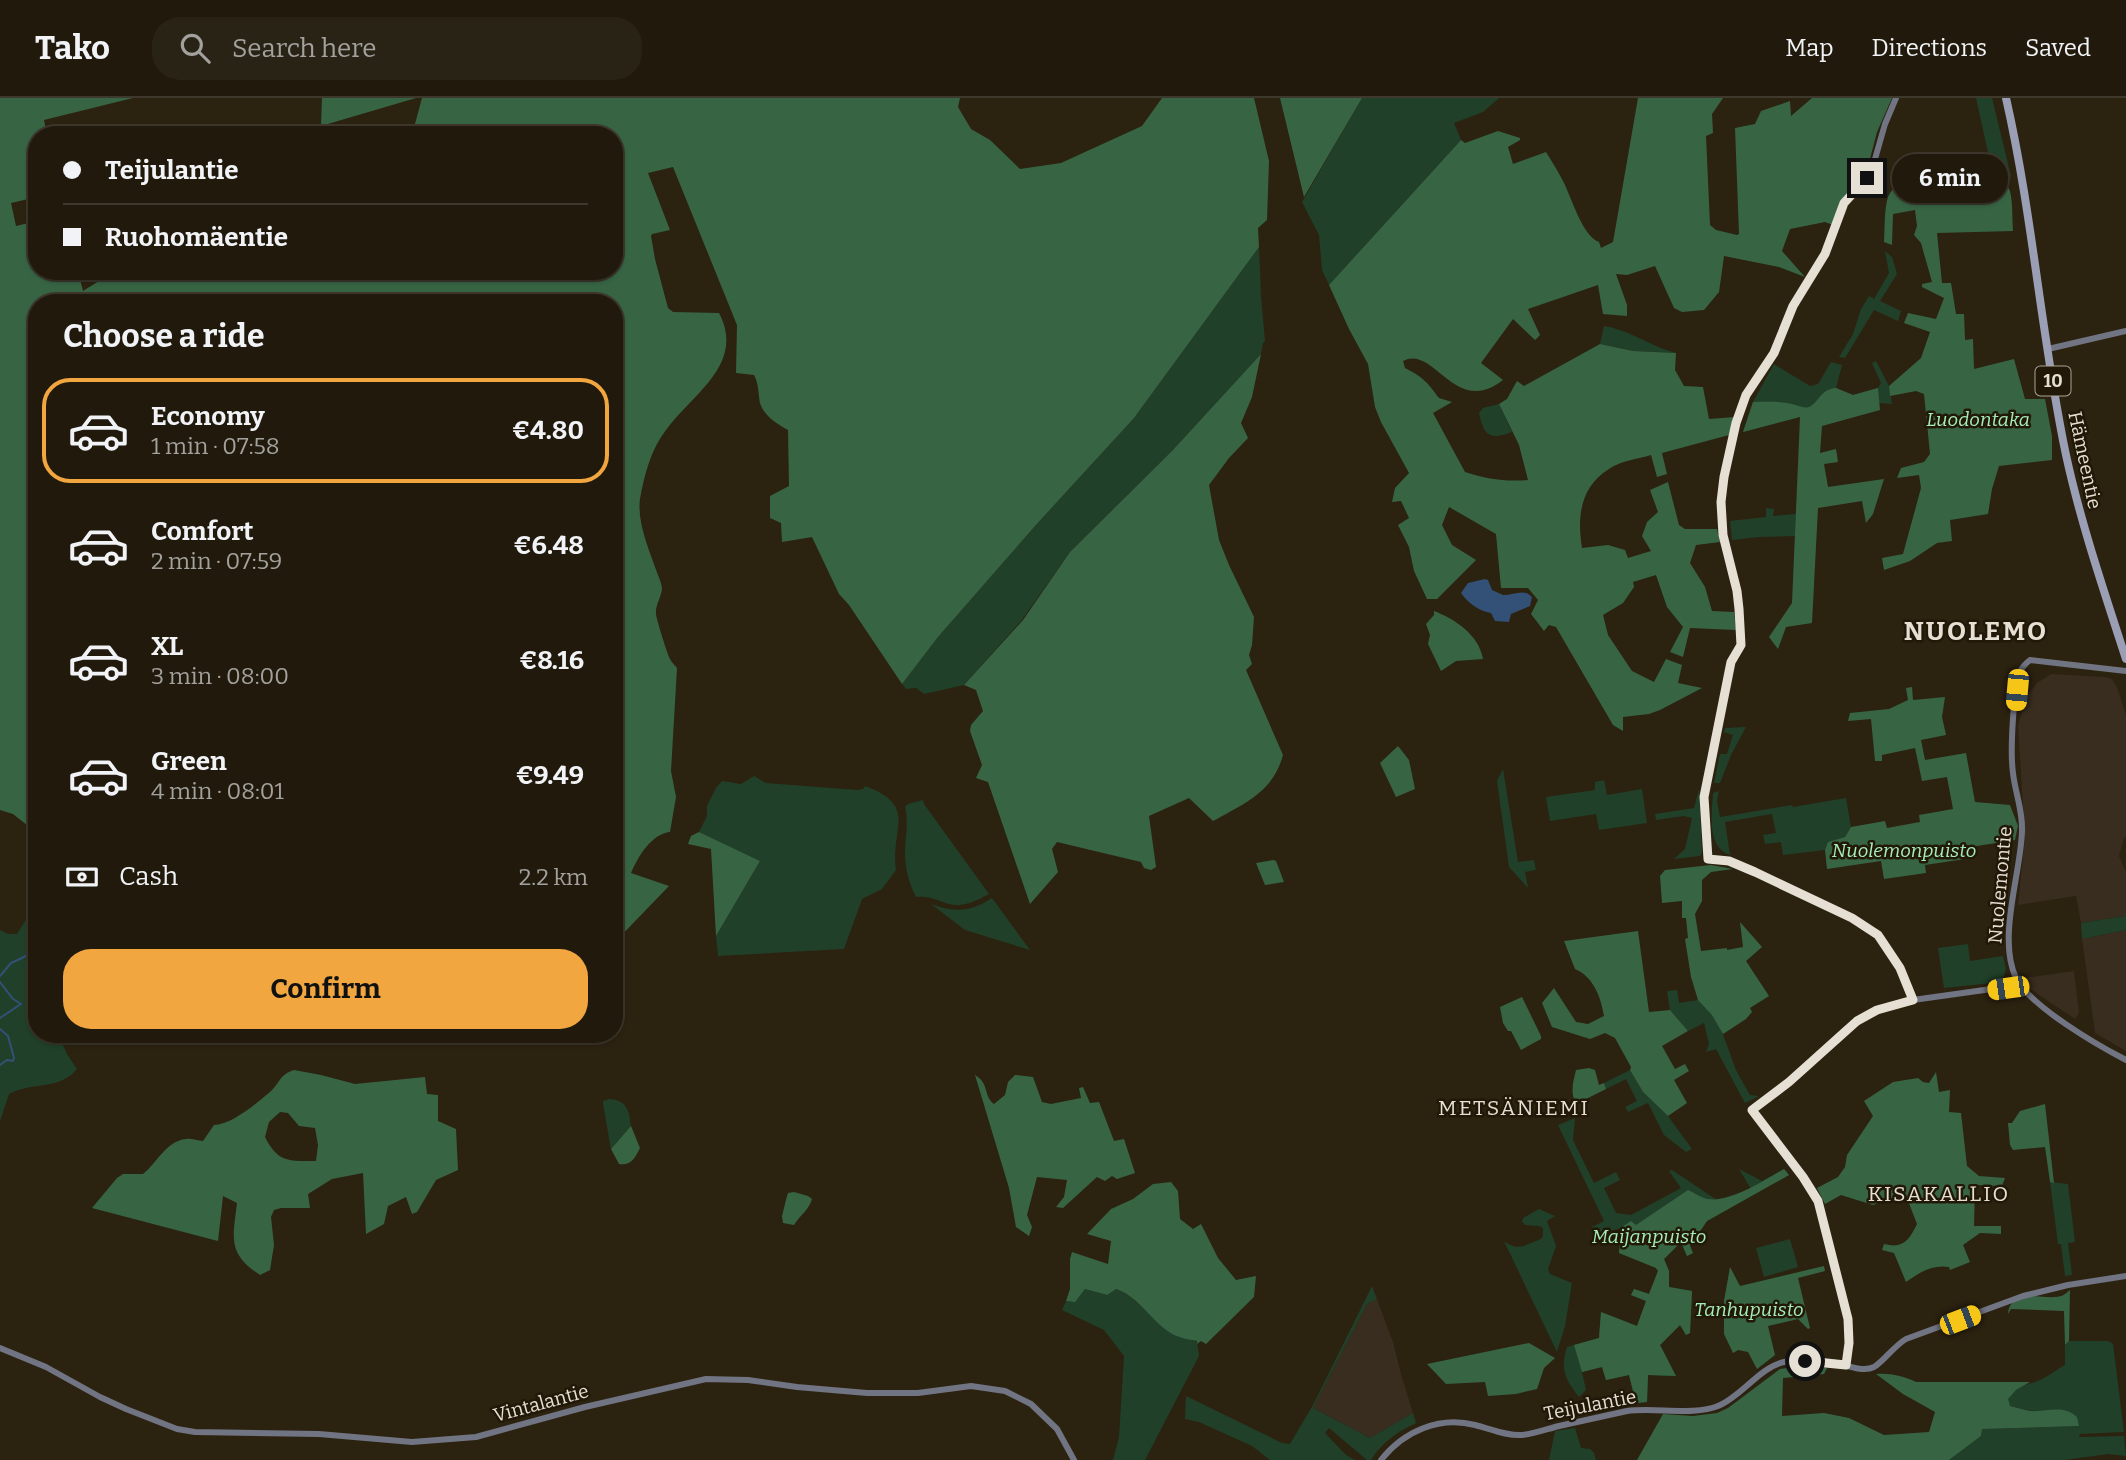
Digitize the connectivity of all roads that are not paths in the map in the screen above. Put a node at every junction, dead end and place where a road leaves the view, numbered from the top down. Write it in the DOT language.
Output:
graph roads {
  1 [pos="1896,98"];
  2 [pos="2006,98"];
  3 [pos="2126,331"];
  4 [pos="2048,349"];
  5 [pos="2126,659"];
  6 [pos="2126,671"];
  7 [pos="2020,985"];
  8 [pos="1913,1000"];
  9 [pos="2126,1059"];
  10 [pos="2126,1276"];
  11 [pos="0,1348"];
  12 [pos="1846,1365"];
  13 [pos="1074,1460"];
  14 [pos="1381,1460"];
  1 -- 8 [label="street"];
  2 -- 4 [label="highway, Hämeentie / 10"];
  3 -- 4 [label="street"];
  4 -- 5 [label="highway, Hämeentie / 10"];
  6 -- 7 [label="street, Nuolemontie"];
  7 -- 8 [label="street"];
  7 -- 9 [label="street"];
  8 -- 12 [label="street"];
  10 -- 12 [label="street, Teijulantie"];
  11 -- 13 [label="street, Vintalantie"];
  12 -- 14 [label="street, Teijulantie"];
}
